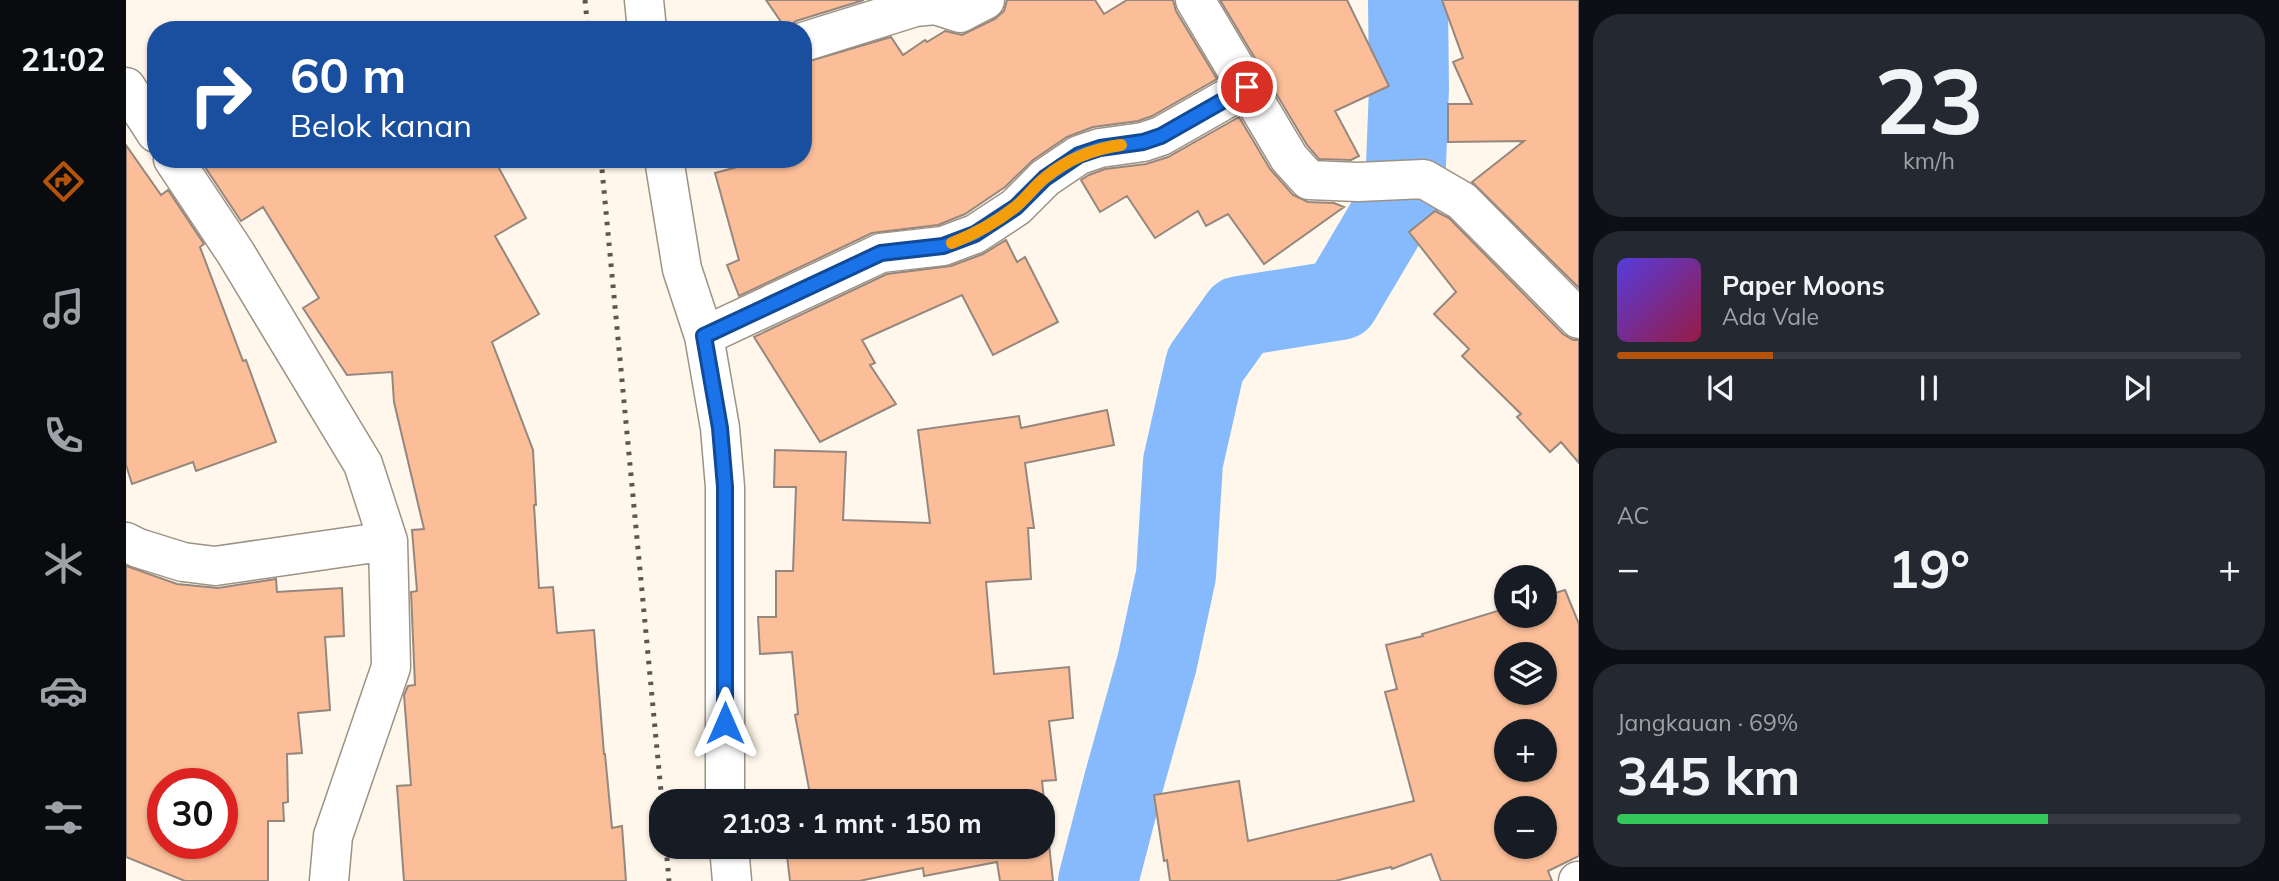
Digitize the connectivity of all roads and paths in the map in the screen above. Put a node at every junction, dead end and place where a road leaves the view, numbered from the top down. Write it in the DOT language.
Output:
graph roads {
  1 [pos="644,0"];
  2 [pos="985,0"];
  3 [pos="1195,0"];
  4 [pos="646,21"];
  5 [pos="812,40"];
  6 [pos="1247,87"];
  7 [pos="126,88"];
  8 [pos="147,119"];
  9 [pos="179,168"];
  10 [pos="665,168"];
  11 [pos="1579,319"];
  12 [pos="704,336"];
  13 [pos="388,541"];
  14 [pos="126,542"];
  15 [pos="724,789"];
  16 [pos="730,859"];
  17 [pos="330,881"];
  18 [pos="732,881"];
  1 -- 4 [label="street"];
  2 -- 5 [label="street"];
  3 -- 6 [label="street"];
  6 -- 11 [label="street"];
  6 -- 12 [label="street"];
  7 -- 8 [label="street"];
  9 -- 13 [label="street"];
  10 -- 12 [label="street"];
  12 -- 15 [label="street"];
  13 -- 14 [label="street"];
  13 -- 17 [label="street"];
  16 -- 18 [label="street"];
}
